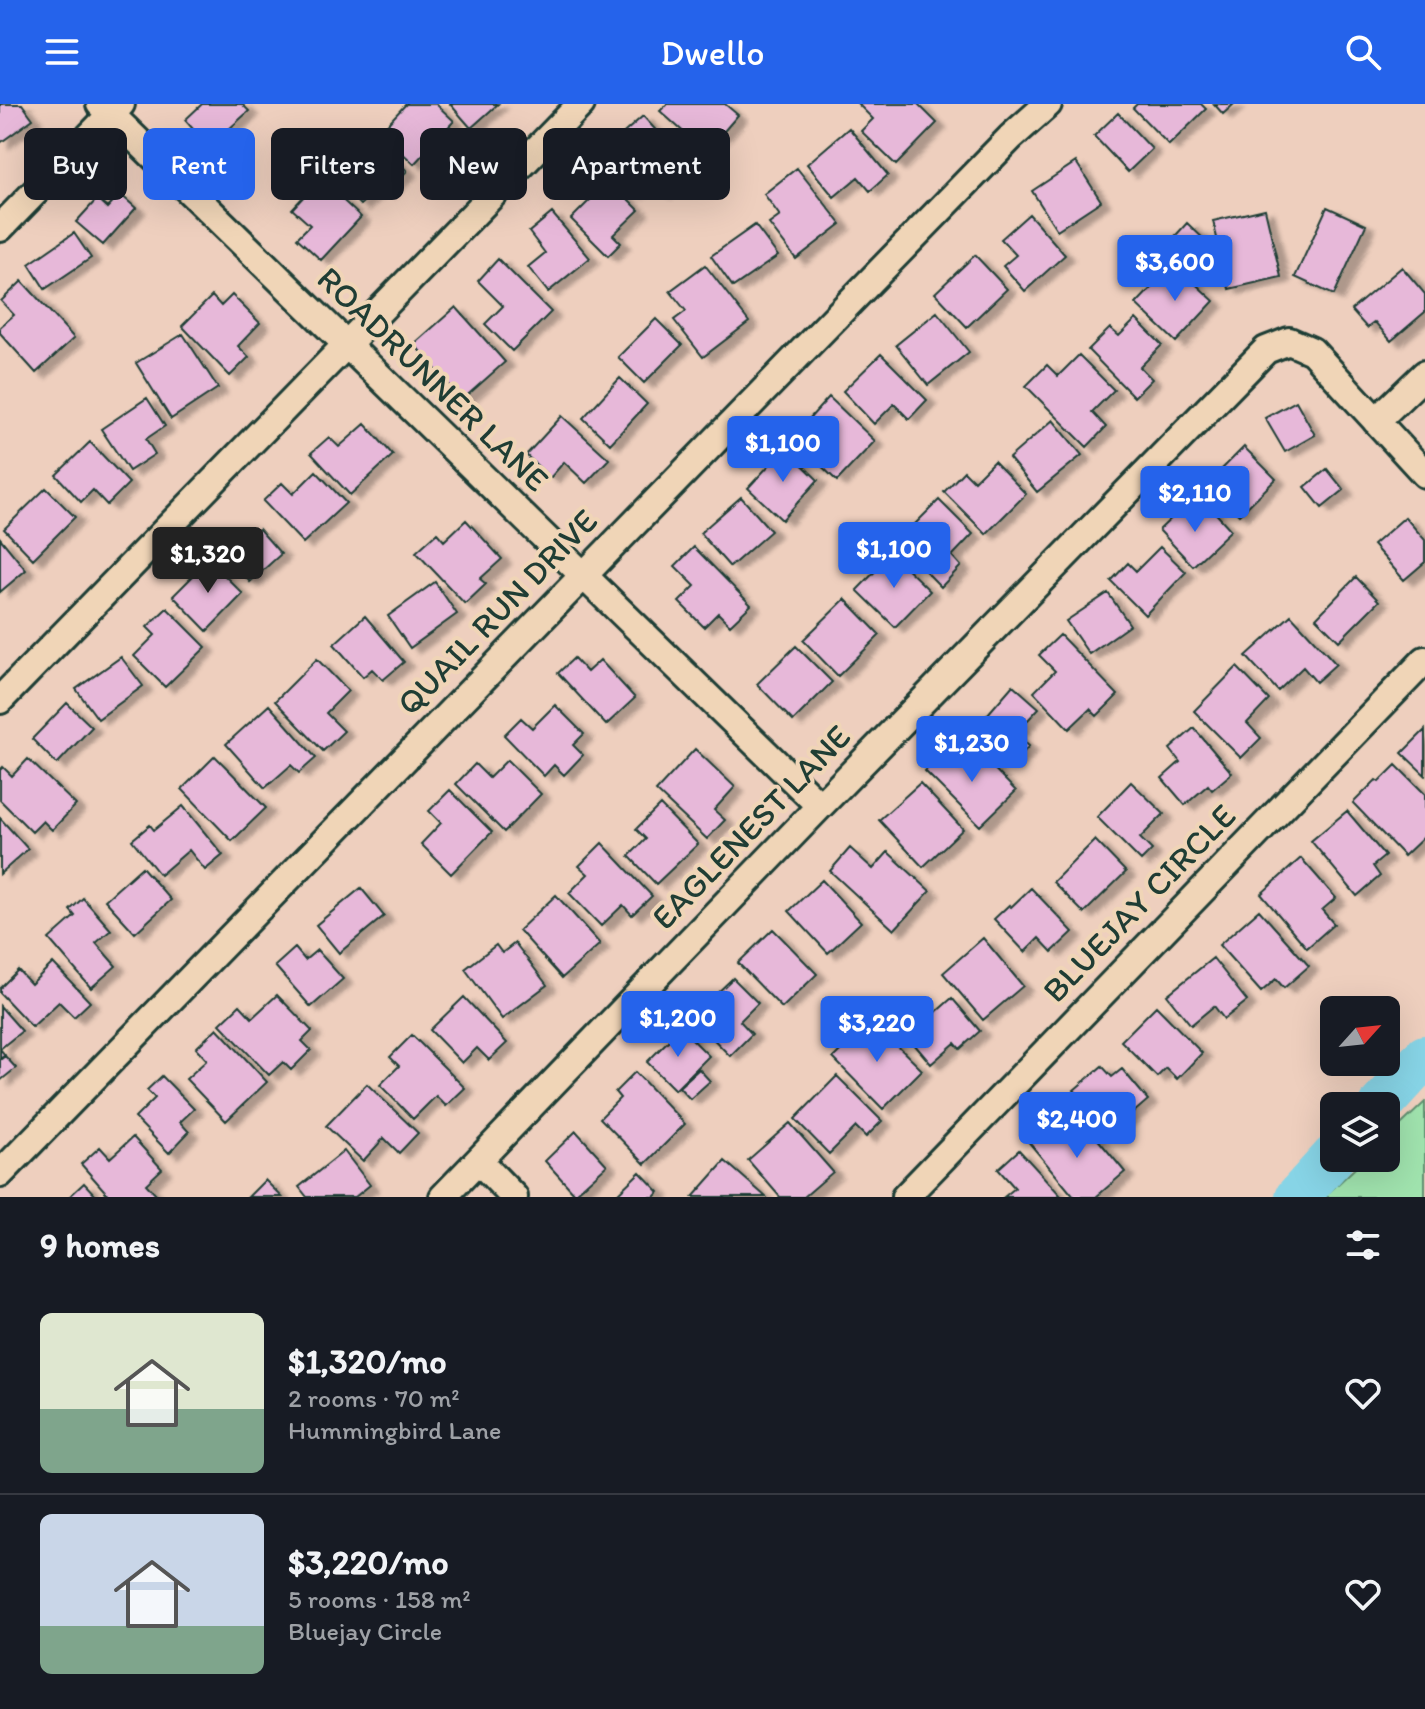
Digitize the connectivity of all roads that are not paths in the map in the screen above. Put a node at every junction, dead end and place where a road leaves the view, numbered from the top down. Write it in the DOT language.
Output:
graph roads {
  1 [pos="581,104"];
  2 [pos="1048,104"];
  3 [pos="111,108"];
  4 [pos="0,228"];
  5 [pos="345,345"];
  6 [pos="1425,374"];
  7 [pos="1376,421"];
  8 [pos="1425,474"];
  9 [pos="584,574"];
  10 [pos="1425,660"];
  11 [pos="0,700"];
  12 [pos="820,806"];
  13 [pos="479,1161"];
  14 [pos="0,1174"];
  15 [pos="443,1197"];
  16 [pos="514,1197"];
  17 [pos="905,1197"];
  1 -- 5 [label="street"];
  2 -- 9 [label="street, QUAIL RUN DRIVE"];
  3 -- 4 [label="street"];
  3 -- 5 [label="street, ROADRUNNER LANE"];
  5 -- 9 [label="street, ROADRUNNER LANE"];
  5 -- 11 [label="street"];
  6 -- 7 [label="street"];
  7 -- 8 [label="street"];
  7 -- 12 [label="street, EAGLENEST LANE"];
  9 -- 12 [label="street, ROADRUNNER LANE"];
  9 -- 14 [label="street, QUAIL RUN DRIVE"];
  10 -- 17 [label="street, BLUEJAY CIRCLE"];
  12 -- 13 [label="street, EAGLENEST LANE"];
  13 -- 15 [label="street, EAGLENEST LANE"];
  13 -- 16 [label="street"];
}
